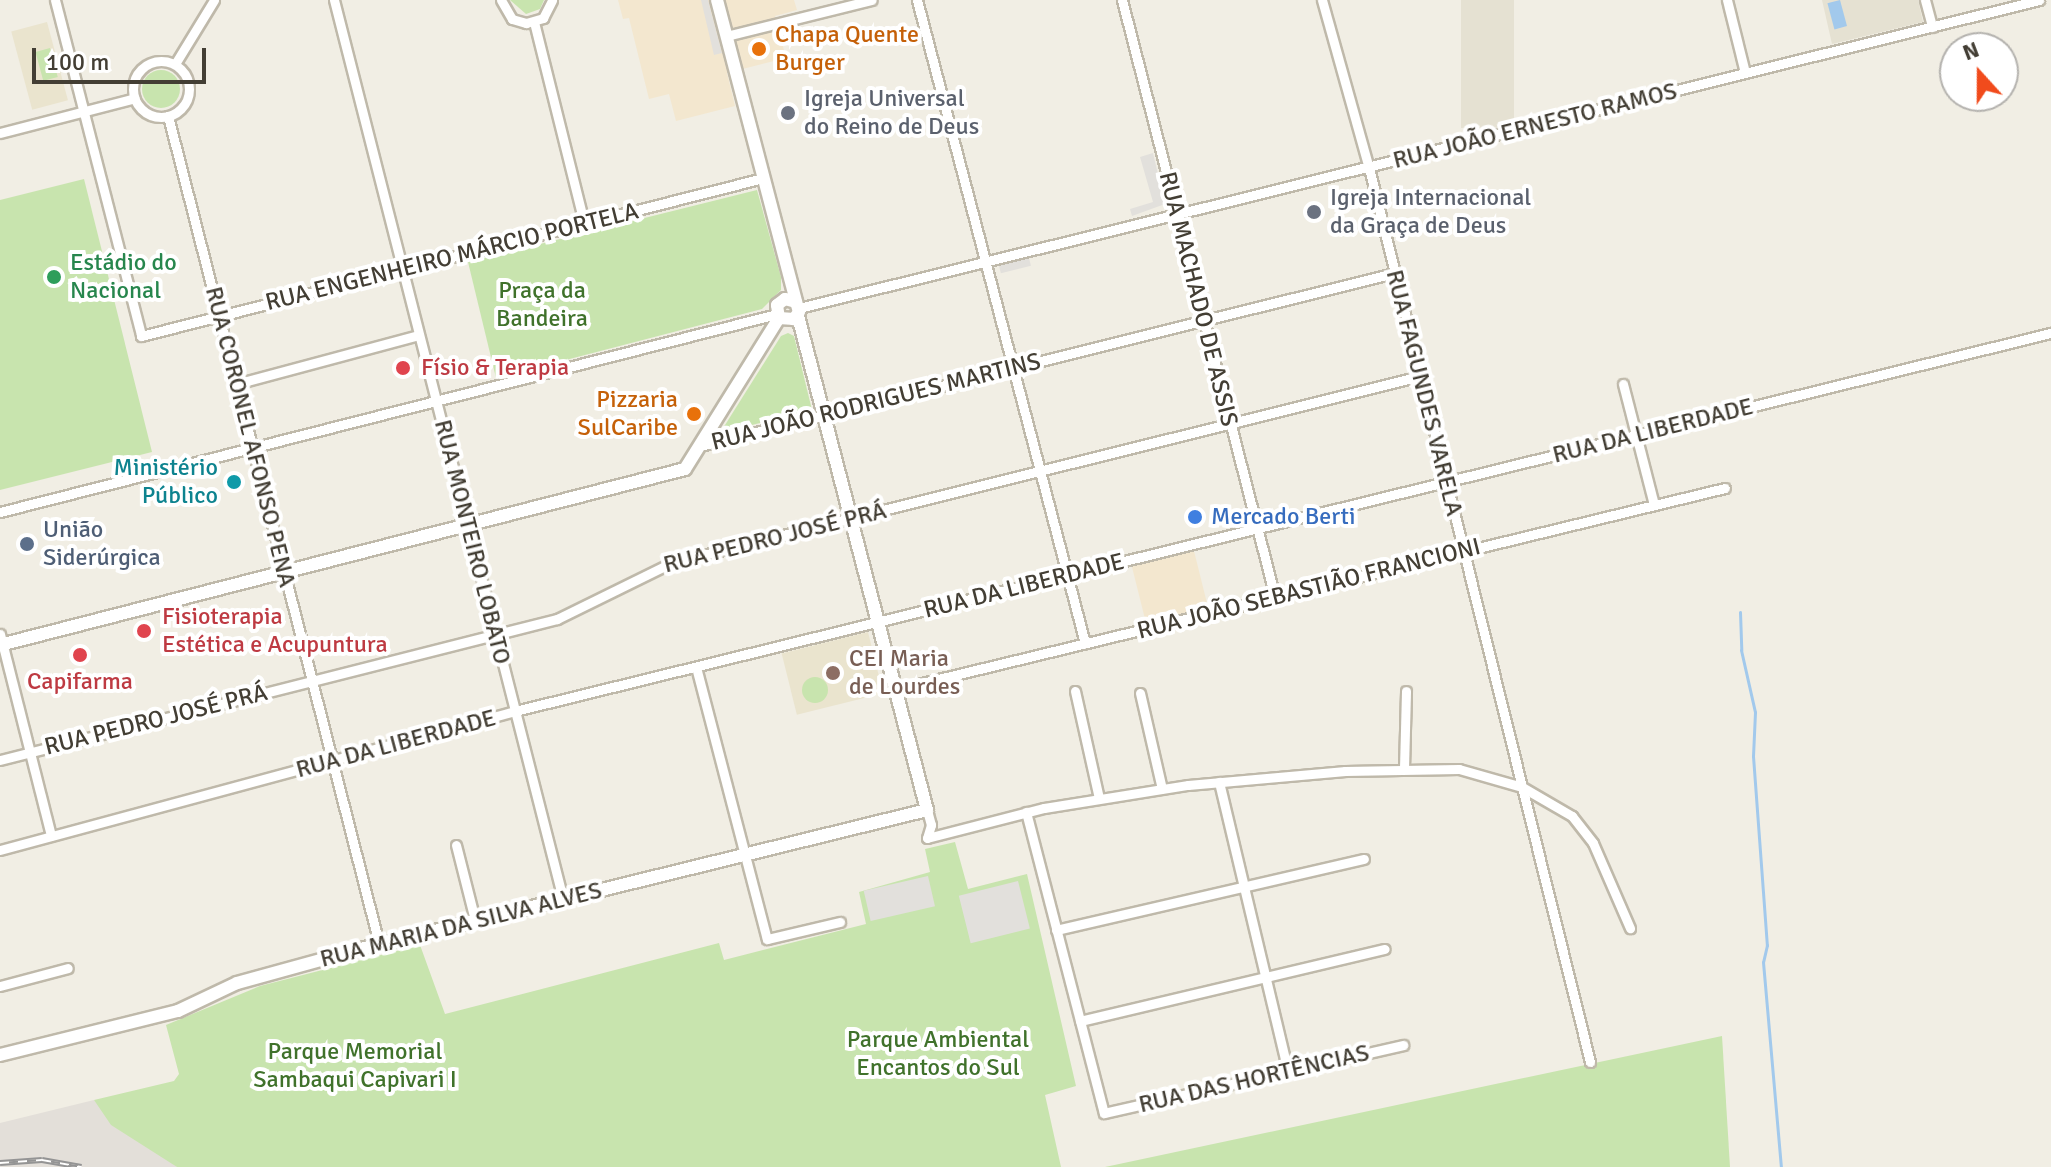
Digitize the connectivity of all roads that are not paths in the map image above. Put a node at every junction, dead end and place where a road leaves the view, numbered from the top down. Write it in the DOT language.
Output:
graph roads {
  1 [pos="55,0"];
  2 [pos="214,0"];
  3 [pos="334,0"];
  4 [pos="501,0"];
  5 [pos="552,0"];
  6 [pos="717,0"];
  7 [pos="872,0"];
  8 [pos="917,0"];
  9 [pos="1122,0"];
  10 [pos="1322,0"];
  11 [pos="1727,0"];
  12 [pos="1925,0"];
  13 [pos="2039,0"];
  14 [pos="534,22"];
  15 [pos="1932,27"];
  16 [pos="726,36"];
  17 [pos="175,64"];
  18 [pos="1745,73"];
  19 [pos="135,98"];
  20 [pos="83,111"];
  21 [pos="168,116"];
  22 [pos="0,133"];
  23 [pos="1369,168"];
  24 [pos="763,178"];
  25 [pos="1177,214"];
  26 [pos="584,223"];
  27 [pos="985,262"];
  28 [pos="403,270"];
  29 [pos="1394,273"];
  30 [pos="789,280"];
  31 [pos="798,309"];
  32 [pos="779,311"];
  33 [pos="219,317"];
  34 [pos="1204,320"];
  35 [pos="2051,333"];
  36 [pos="419,335"];
  37 [pos="1013,368"];
  38 [pos="1420,376"];
  39 [pos="236,384"];
  40 [pos="1623,384"];
  41 [pos="436,401"];
  42 [pos="823,415"];
  43 [pos="1230,423"];
  44 [pos="1636,435"];
  45 [pos="700,446"];
  46 [pos="252,448"];
  47 [pos="1040,471"];
  48 [pos="1446,482"];
  49 [pos="1725,488"];
  50 [pos="1654,505"];
  51 [pos="0,512"];
  52 [pos="850,518"];
  53 [pos="468,525"];
  54 [pos="1257,529"];
  55 [pos="1466,551"];
  56 [pos="284,572"];
  57 [pos="1067,576"];
  58 [pos="1275,597"];
  59 [pos="876,623"];
  60 [pos="496,635"];
  61 [pos="1,641"];
  62 [pos="1085,643"];
  63 [pos="696,667"];
  64 [pos="312,681"];
  65 [pos="893,690"];
  66 [pos="1075,691"];
  67 [pos="1406,691"];
  68 [pos="1140,693"];
  69 [pos="515,711"];
  70 [pos="30,752"];
  71 [pos="0,760"];
  72 [pos="332,761"];
  73 [pos="1404,768"];
  74 [pos="1219,782"];
  75 [pos="1522,787"];
  76 [pos="1162,789"];
  77 [pos="1099,798"];
  78 [pos="927,810"];
  79 [pos="1026,812"];
  80 [pos="931,825"];
  81 [pos="942,834"];
  82 [pos="51,836"];
  83 [pos="456,845"];
  84 [pos="0,850"];
  85 [pos="745,854"];
  86 [pos="1364,859"];
  87 [pos="1244,887"];
  88 [pos="563,899"];
  89 [pos="475,920"];
  90 [pos="840,922"];
  91 [pos="1630,928"];
  92 [pos="1056,930"];
  93 [pos="379,944"];
  94 [pos="1385,949"];
  95 [pos="68,968"];
  96 [pos="1265,977"];
  97 [pos="0,986"];
  98 [pos="1080,1021"];
  99 [pos="1403,1045"];
  100 [pos="0,1055"];
  101 [pos="1590,1062"];
  102 [pos="1288,1072"];
  1 -- 20 [label="street"];
  2 -- 17 [label="street"];
  3 -- 28 [label="street, RUA MONTEIRO LOBATO"];
  4 -- 14 [label="street"];
  5 -- 14 [label="street"];
  6 -- 16 [label="street"];
  7 -- 16 [label="street"];
  8 -- 27 [label="street"];
  9 -- 25 [label="street, RUA MACHADO DE ASSIS"];
  10 -- 23 [label="street, RUA FAGUNDES VARELA"];
  11 -- 18 [label="street"];
  12 -- 15 [label="street"];
  13 -- 15 [label="street, RUA JOÃO ERNESTO RAMOS"];
  14 -- 26 [label="street"];
  15 -- 18 [label="street, RUA JOÃO ERNESTO RAMOS"];
  16 -- 24 [label="street"];
  17 -- 19 [label="street"];
  17 -- 21 [label="street"];
  18 -- 23 [label="street, RUA JOÃO ERNESTO RAMOS"];
  19 -- 20 [label="street"];
  19 -- 21 [label="street"];
  20 -- 22 [label="street"];
  20 -- 33 [label="street, RUA ENGENHEIRO MÁRCIO PORTELA"];
  21 -- 33 [label="street, RUA CORONEL AFONSO PENA"];
  23 -- 25 [label="street, RUA JOÃO ERNESTO RAMOS"];
  23 -- 29 [label="street, RUA FAGUNDES VARELA"];
  24 -- 26 [label="street, RUA ENGENHEIRO MÁRCIO PORTELA"];
  24 -- 30 [label="street"];
  25 -- 27 [label="street, RUA JOÃO ERNESTO RAMOS"];
  25 -- 34 [label="street, RUA MACHADO DE ASSIS"];
  26 -- 28 [label="street, RUA ENGENHEIRO MÁRCIO PORTELA"];
  27 -- 31 [label="street, RUA JOÃO ERNESTO RAMOS"];
  27 -- 37 [label="street"];
  28 -- 33 [label="street, RUA ENGENHEIRO MÁRCIO PORTELA"];
  28 -- 36 [label="street, RUA MONTEIRO LOBATO"];
  29 -- 34 [label="street, RUA JOÃO RODRIGUES MARTINS"];
  29 -- 38 [label="street, RUA FAGUNDES VARELA"];
  30 -- 31 [label="street"];
  30 -- 32 [label="street"];
  31 -- 32 [label="street"];
  31 -- 32 [label="street"];
  31 -- 42 [label="street"];
  32 -- 41 [label="street"];
  32 -- 45 [label="street"];
  33 -- 39 [label="street, RUA CORONEL AFONSO PENA"];
  34 -- 37 [label="street, RUA JOÃO RODRIGUES MARTINS"];
  34 -- 43 [label="street, RUA MACHADO DE ASSIS"];
  35 -- 44 [label="street, RUA DA LIBERDADE"];
  36 -- 39 [label="street"];
  36 -- 41 [label="street, RUA MONTEIRO LOBATO"];
  37 -- 42 [label="street, RUA JOÃO RODRIGUES MARTINS"];
  37 -- 47 [label="street"];
  38 -- 43 [label="street, RUA PEDRO JOSÉ PRÁ"];
  38 -- 48 [label="street, RUA FAGUNDES VARELA"];
  39 -- 46 [label="street, RUA CORONEL AFONSO PENA"];
  40 -- 44 [label="street"];
  41 -- 46 [label="street"];
  41 -- 53 [label="street, RUA MONTEIRO LOBATO"];
  42 -- 45 [label="street, RUA JOÃO RODRIGUES MARTINS"];
  42 -- 52 [label="street"];
  43 -- 47 [label="street, RUA PEDRO JOSÉ PRÁ"];
  43 -- 54 [label="street, RUA MACHADO DE ASSIS"];
  44 -- 48 [label="street, RUA DA LIBERDADE"];
  44 -- 50 [label="street"];
  45 -- 53 [label="street, RUA JOÃO RODRIGUES MARTINS"];
  46 -- 51 [label="street"];
  46 -- 56 [label="street, RUA CORONEL AFONSO PENA"];
  47 -- 52 [label="street, RUA PEDRO JOSÉ PRÁ"];
  47 -- 57 [label="street"];
  48 -- 54 [label="street, RUA DA LIBERDADE"];
  48 -- 55 [label="street, RUA FAGUNDES VARELA"];
  49 -- 50 [label="street, RUA JOÃO SEBASTIÃO FRANCIONI"];
  50 -- 55 [label="street, RUA JOÃO SEBASTIÃO FRANCIONI"];
  52 -- 59 [label="street"];
  52 -- 60 [label="street, RUA PEDRO JOSÉ PRÁ"];
  53 -- 56 [label="street, RUA JOÃO RODRIGUES MARTINS"];
  53 -- 60 [label="street, RUA MONTEIRO LOBATO"];
  54 -- 57 [label="street, RUA DA LIBERDADE"];
  54 -- 58 [label="street, RUA MACHADO DE ASSIS"];
  55 -- 58 [label="street, RUA JOÃO SEBASTIÃO FRANCIONI"];
  55 -- 75 [label="street, RUA FAGUNDES VARELA"];
  56 -- 61 [label="street, RUA JOÃO RODRIGUES MARTINS"];
  56 -- 64 [label="street, RUA CORONEL AFONSO PENA"];
  57 -- 59 [label="street, RUA DA LIBERDADE"];
  57 -- 62 [label="street"];
  58 -- 62 [label="street, RUA JOÃO SEBASTIÃO FRANCIONI"];
  59 -- 63 [label="street, RUA DA LIBERDADE"];
  59 -- 65 [label="street"];
  60 -- 64 [label="street, RUA PEDRO JOSÉ PRÁ"];
  60 -- 69 [label="street, RUA MONTEIRO LOBATO"];
  61 -- 70 [label="street"];
  62 -- 65 [label="street, RUA JOÃO SEBASTIÃO FRANCIONI"];
  63 -- 69 [label="street, RUA DA LIBERDADE"];
  63 -- 85 [label="street"];
  64 -- 70 [label="street, RUA PEDRO JOSÉ PRÁ"];
  64 -- 72 [label="street, RUA CORONEL AFONSO PENA"];
  65 -- 78 [label="street"];
  66 -- 77 [label="street"];
  67 -- 73 [label="street"];
  68 -- 76 [label="street"];
  69 -- 72 [label="street, RUA DA LIBERDADE"];
  69 -- 88 [label="street, RUA MONTEIRO LOBATO"];
  70 -- 71 [label="street, RUA PEDRO JOSÉ PRÁ"];
  70 -- 82 [label="street"];
  72 -- 82 [label="street, RUA DA LIBERDADE"];
  72 -- 93 [label="street, RUA CORONEL AFONSO PENA"];
  73 -- 74 [label="street"];
  73 -- 75 [label="street"];
  74 -- 76 [label="street"];
  74 -- 87 [label="street"];
  75 -- 91 [label="street"];
  75 -- 101 [label="street, RUA FAGUNDES VARELA"];
  76 -- 77 [label="street"];
  77 -- 79 [label="street"];
  78 -- 80 [label="street"];
  78 -- 85 [label="street, RUA MARIA DA SILVA ALVES"];
  79 -- 81 [label="street"];
  79 -- 92 [label="street"];
  80 -- 81 [label="street"];
  80 -- 81 [label="street"];
  82 -- 84 [label="street, RUA DA LIBERDADE"];
  83 -- 89 [label="street"];
  85 -- 88 [label="street, RUA MARIA DA SILVA ALVES"];
  85 -- 90 [label="street"];
  86 -- 87 [label="street"];
  87 -- 92 [label="street"];
  87 -- 96 [label="street"];
  88 -- 89 [label="street, RUA MARIA DA SILVA ALVES"];
  89 -- 93 [label="street, RUA MARIA DA SILVA ALVES"];
  92 -- 98 [label="street"];
  93 -- 100 [label="street, RUA MARIA DA SILVA ALVES"];
  94 -- 96 [label="street"];
  95 -- 97 [label="street"];
  96 -- 98 [label="street"];
  96 -- 102 [label="street"];
  98 -- 102 [label="street, RUA DAS HORTÊNCIAS"];
  99 -- 102 [label="street, RUA DAS HORTÊNCIAS"];
}
